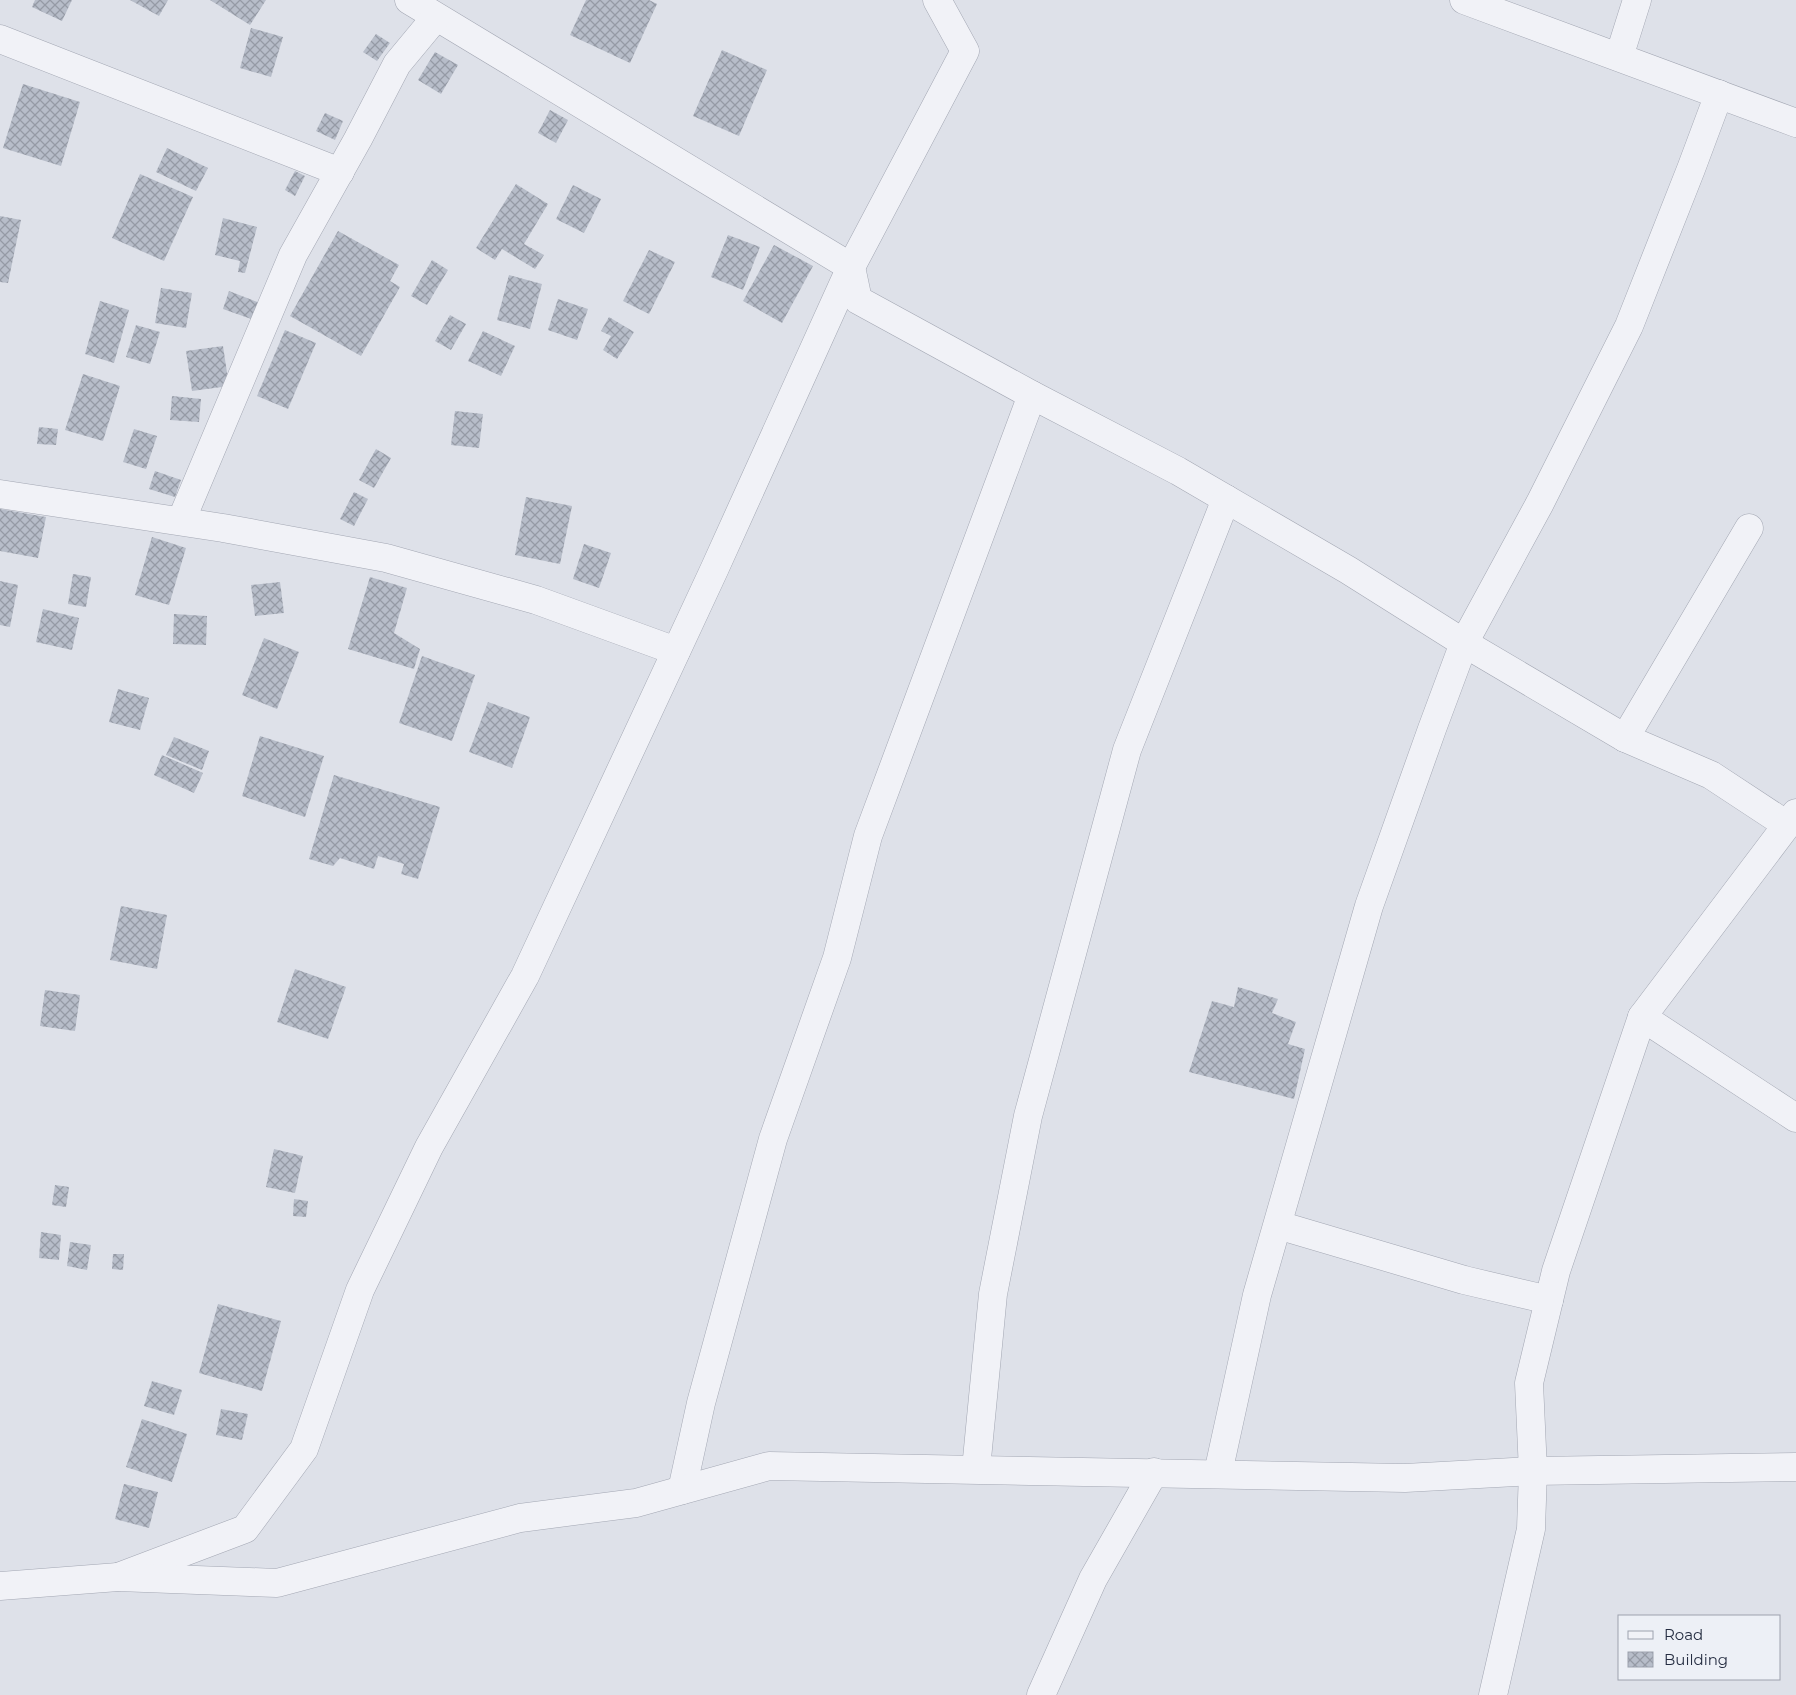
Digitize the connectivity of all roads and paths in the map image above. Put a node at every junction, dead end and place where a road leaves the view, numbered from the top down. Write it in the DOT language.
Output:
graph roads {
  1 [pos="409,0"];
  2 [pos="937,0"];
  3 [pos="1464,0"];
  4 [pos="1637,0"];
  5 [pos="436,17"];
  6 [pos="0,39"];
  7 [pos="1620,58"];
  8 [pos="1719,94"];
  9 [pos="1796,123"];
  10 [pos="340,172"];
  11 [pos="852,267"];
  12 [pos="1032,395"];
  13 [pos="0,494"];
  14 [pos="1226,499"];
  15 [pos="181,522"];
  16 [pos="1749,528"];
  17 [pos="1464,643"];
  18 [pos="676,651"];
  19 [pos="1625,738"];
  20 [pos="1792,819"];
  21 [pos="1642,1017"];
  22 [pos="1796,1118"];
  23 [pos="1278,1224"];
  24 [pos="1549,1300"];
  25 [pos="1796,1467"];
  26 [pos="976,1469"];
  27 [pos="1533,1470"];
  28 [pos="1154,1472"];
  29 [pos="1218,1474"];
  30 [pos="682,1490"];
  31 [pos="118,1578"];
  32 [pos="0,1586"];
  33 [pos="1041,1695"];
  34 [pos="1493,1695"];
  1 -- 5 [label="street"];
  2 -- 11 [label="street"];
  3 -- 7 [label="street"];
  4 -- 7 [label="street"];
  5 -- 10 [label="street"];
  5 -- 11 [label="street"];
  6 -- 10 [label="street"];
  7 -- 8 [label="street"];
  8 -- 9 [label="street"];
  8 -- 17 [label="street"];
  10 -- 15 [label="street"];
  11 -- 12 [label="street"];
  11 -- 18 [label="street"];
  12 -- 14 [label="street"];
  12 -- 30 [label="street"];
  13 -- 15 [label="street"];
  14 -- 17 [label="street"];
  14 -- 26 [label="street"];
  15 -- 18 [label="street"];
  16 -- 19 [label="street"];
  17 -- 19 [label="street"];
  17 -- 23 [label="street"];
  18 -- 31 [label="street"];
  19 -- 20 [label="street"];
  20 -- 21 [label="street"];
  21 -- 22 [label="street"];
  21 -- 24 [label="street"];
  23 -- 24 [label="street"];
  23 -- 29 [label="street"];
  24 -- 27 [label="street"];
  25 -- 27 [label="street"];
  26 -- 28 [label="street"];
  26 -- 30 [label="street"];
  27 -- 29 [label="street"];
  27 -- 34 [label="street"];
  28 -- 29 [label="street"];
  28 -- 33 [label="street"];
  30 -- 31 [label="street"];
  31 -- 32 [label="street"];
}
